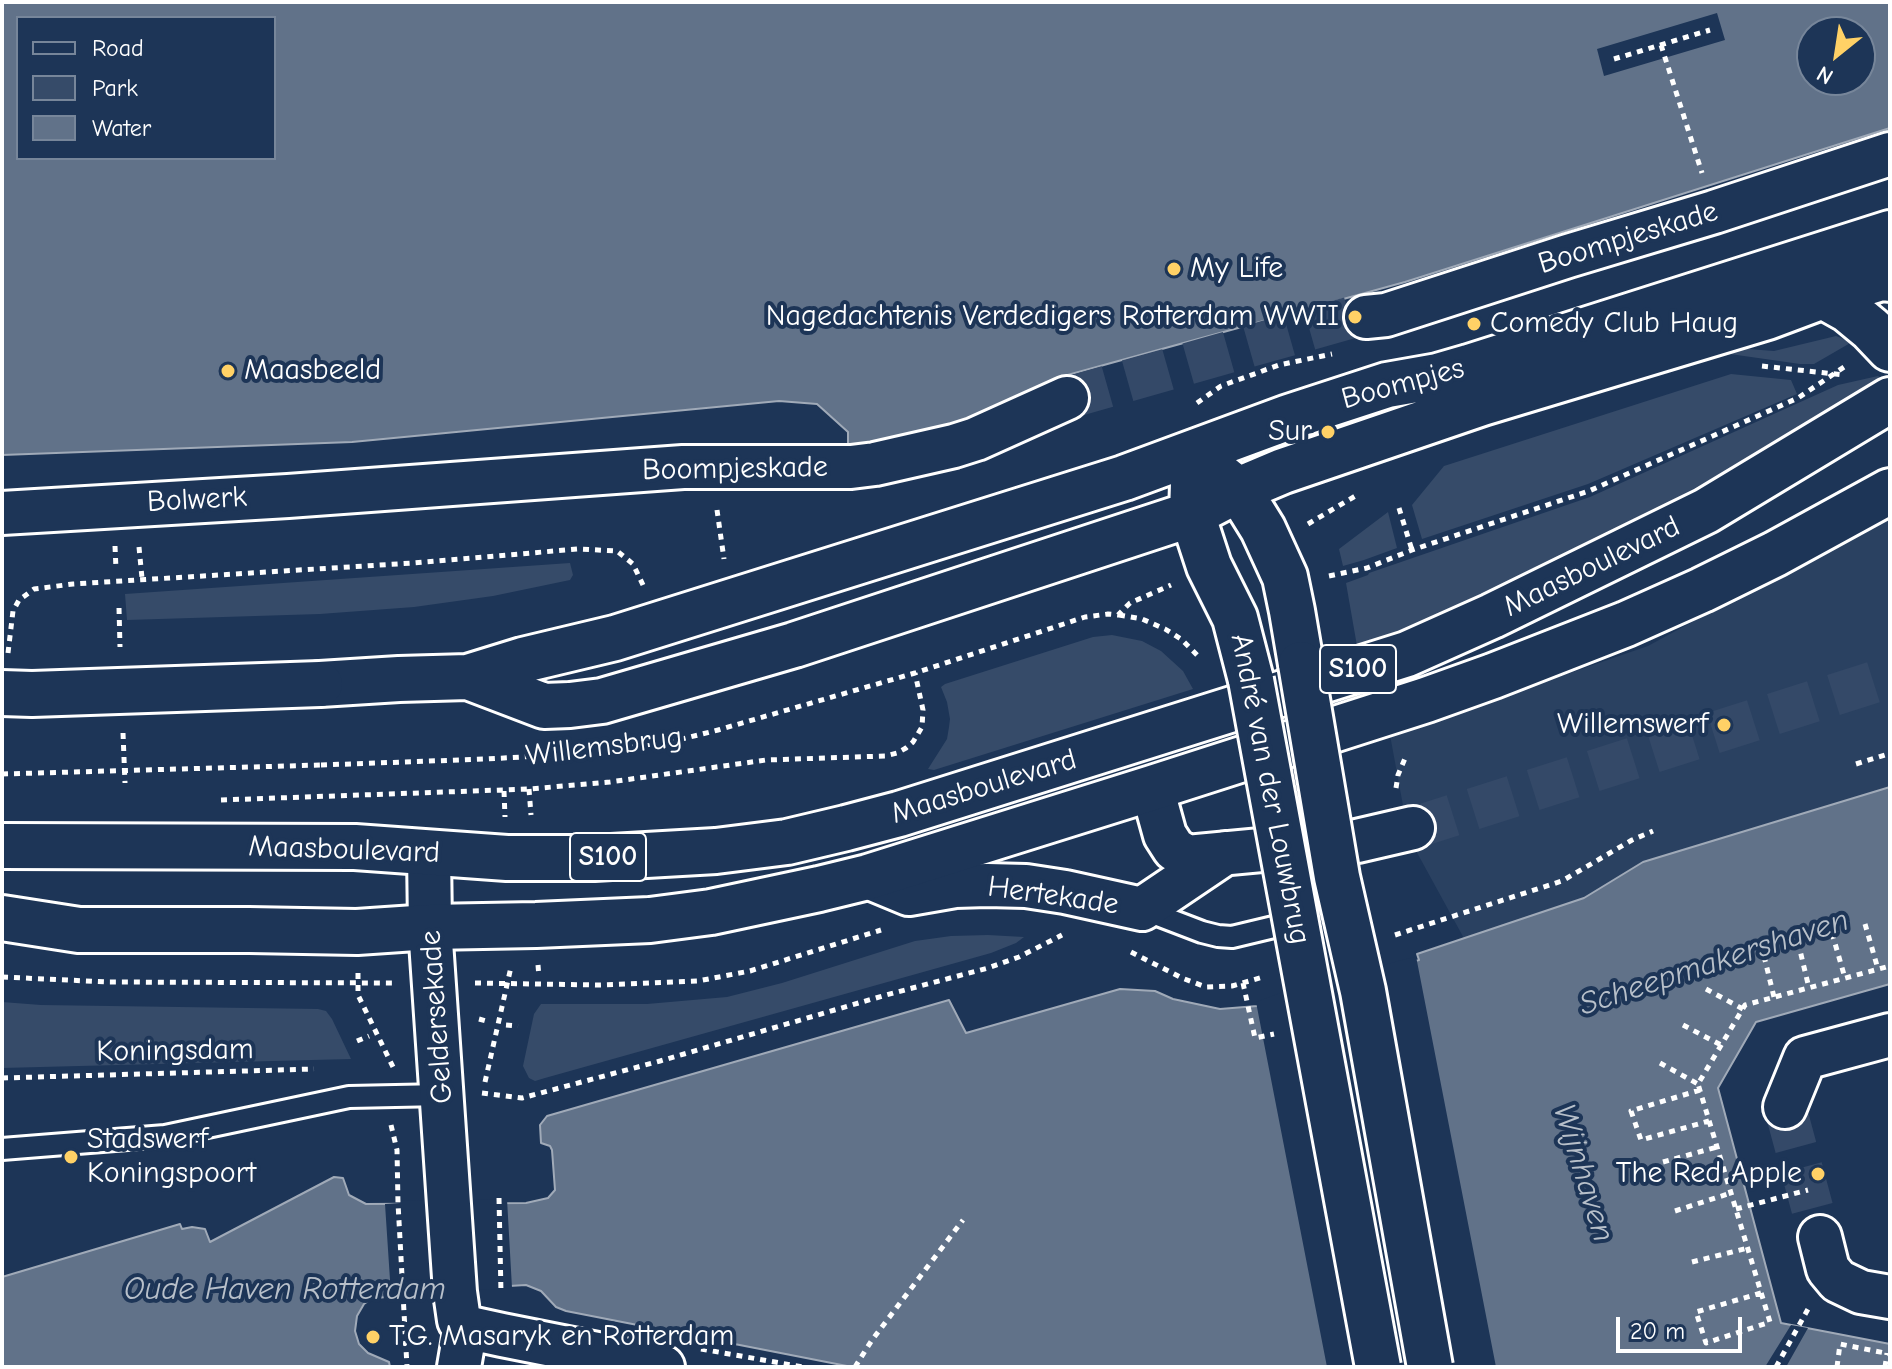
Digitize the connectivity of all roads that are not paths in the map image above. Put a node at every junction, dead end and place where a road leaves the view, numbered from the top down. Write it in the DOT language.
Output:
graph roads {
  1 [pos="1890,154"];
  2 [pos="1890,233"];
  3 [pos="1890,279"];
  4 [pos="1823,296"];
  5 [pos="1366,317"];
  6 [pos="1886,345"];
  7 [pos="1067,398"];
  8 [pos="1890,400"];
  9 [pos="1193,454"];
  10 [pos="392,488"];
  11 [pos="1238,490"];
  12 [pos="1890,491"];
  13 [pos="2,513"];
  14 [pos="1192,514"];
  15 [pos="468,677"];
  16 [pos="2,693"];
  17 [pos="1152,788"];
  18 [pos="1413,828"];
  19 [pos="2,846"];
  20 [pos="429,853"];
  21 [pos="1225,853"];
  22 [pos="868,877"];
  23 [pos="1142,909"];
  24 [pos="2,918"];
  25 [pos="1282,925"];
  26 [pos="430,927"];
  27 [pos="1890,1035"];
  28 [pos="442,1095"];
  29 [pos="1785,1107"];
  30 [pos="2,1149"];
  31 [pos="1824,1253"];
  32 [pos="1890,1297"];
  33 [pos="461,1309"];
  34 [pos="459,1367"];
  35 [pos="663,1367"];
  36 [pos="1378,1367"];
  37 [pos="1430,1367"];
  1 -- 5 [label="street, Boompjeskade"];
  2 -- 9 [label="main road, Boompjes"];
  3 -- 4 [label="main road, Boompjes"];
  4 -- 6 [label="main road"];
  4 -- 11 [label="main road, Boompjes"];
  7 -- 10 [label="street, Boompjeskade"];
  8 -- 20 [label="main road, Maasboulevard / S100"];
  9 -- 11 [label="main road, André van der Louwbrug"];
  9 -- 14 [label="main road, André van der Louwbrug"];
  9 -- 15 [label="main road, Willemsbrug"];
  10 -- 13 [label="street, Bolwerk"];
  11 -- 14 [label="main road, Willemsbrug"];
  11 -- 37 [label="main road, André van der Louwbrug, bridge"];
  12 -- 17 [label="main road, Maasboulevard / S100"];
  14 -- 15 [label="main road, Willemsbrug"];
  14 -- 36 [label="main road, André van der Louwbrug, bridge"];
  15 -- 16 [label="main road, Willemsbrug, bridge"];
  17 -- 21 [label="street, Hertekade"];
  17 -- 22 [label="main road, Maasboulevard / S100"];
  18 -- 21 [label="street, Hertekade"];
  19 -- 20 [label="main road, Maasboulevard / S100"];
  20 -- 26 [label="street, Geldersekade"];
  21 -- 23 [label="street, Hertekade"];
  22 -- 23 [label="street, Hertekade"];
  22 -- 26 [label="main road, Maasboulevard / S100"];
  23 -- 25 [label="lane"];
  24 -- 26 [label="main road, Maasboulevard / S100"];
  26 -- 28 [label="street, Geldersekade"];
  27 -- 29 [label="street"];
  28 -- 30 [label="lane"];
  28 -- 33 [label="street, Geldersekade"];
  31 -- 32 [label="street"];
  33 -- 34 [label="street"];
  33 -- 35 [label="street"];
}
